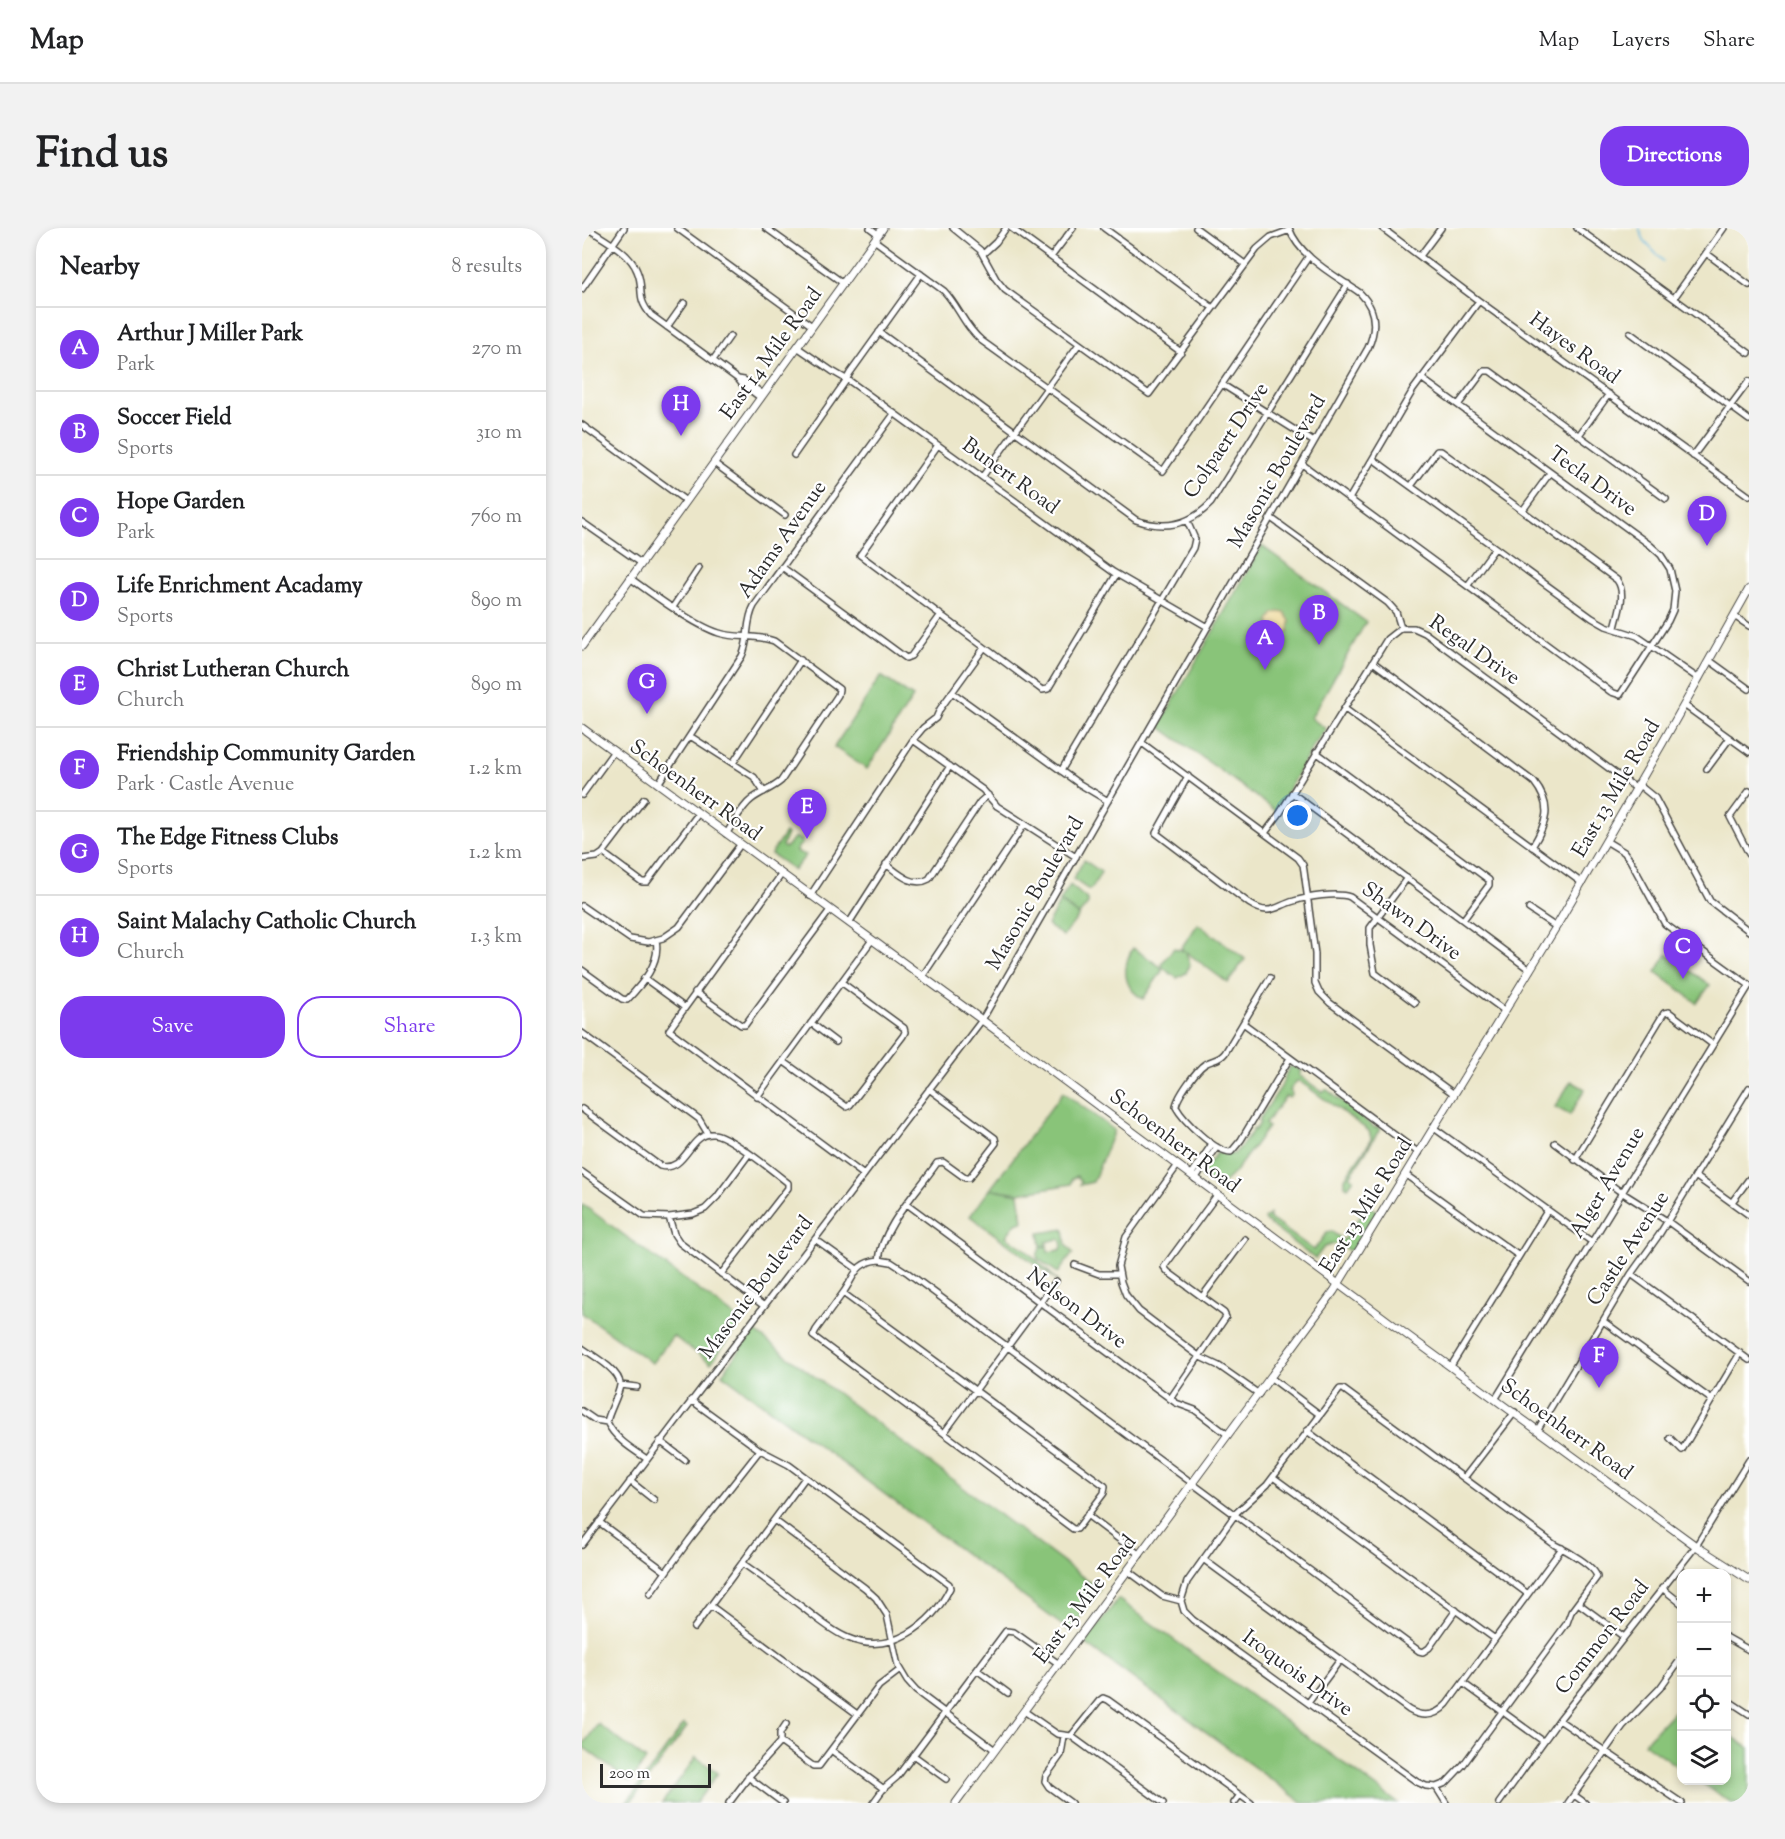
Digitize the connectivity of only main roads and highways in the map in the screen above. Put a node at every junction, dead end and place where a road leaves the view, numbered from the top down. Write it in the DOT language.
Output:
graph roads {
  1 [pos="878,234"];
  2 [pos="1749,589"];
  3 [pos="582,646"];
  4 [pos="582,728"];
  5 [pos="1338,1284"];
  6 [pos="1749,1580"];
  7 [pos="956,1803"];
  1 -- 3 [label="main road, East 14 Mile Road"];
  2 -- 5 [label="main road, East 13 Mile Road"];
  4 -- 5 [label="main road, Schoenherr Road"];
  5 -- 6 [label="main road, Schoenherr Road"];
  5 -- 7 [label="main road, East 13 Mile Road"];
}
